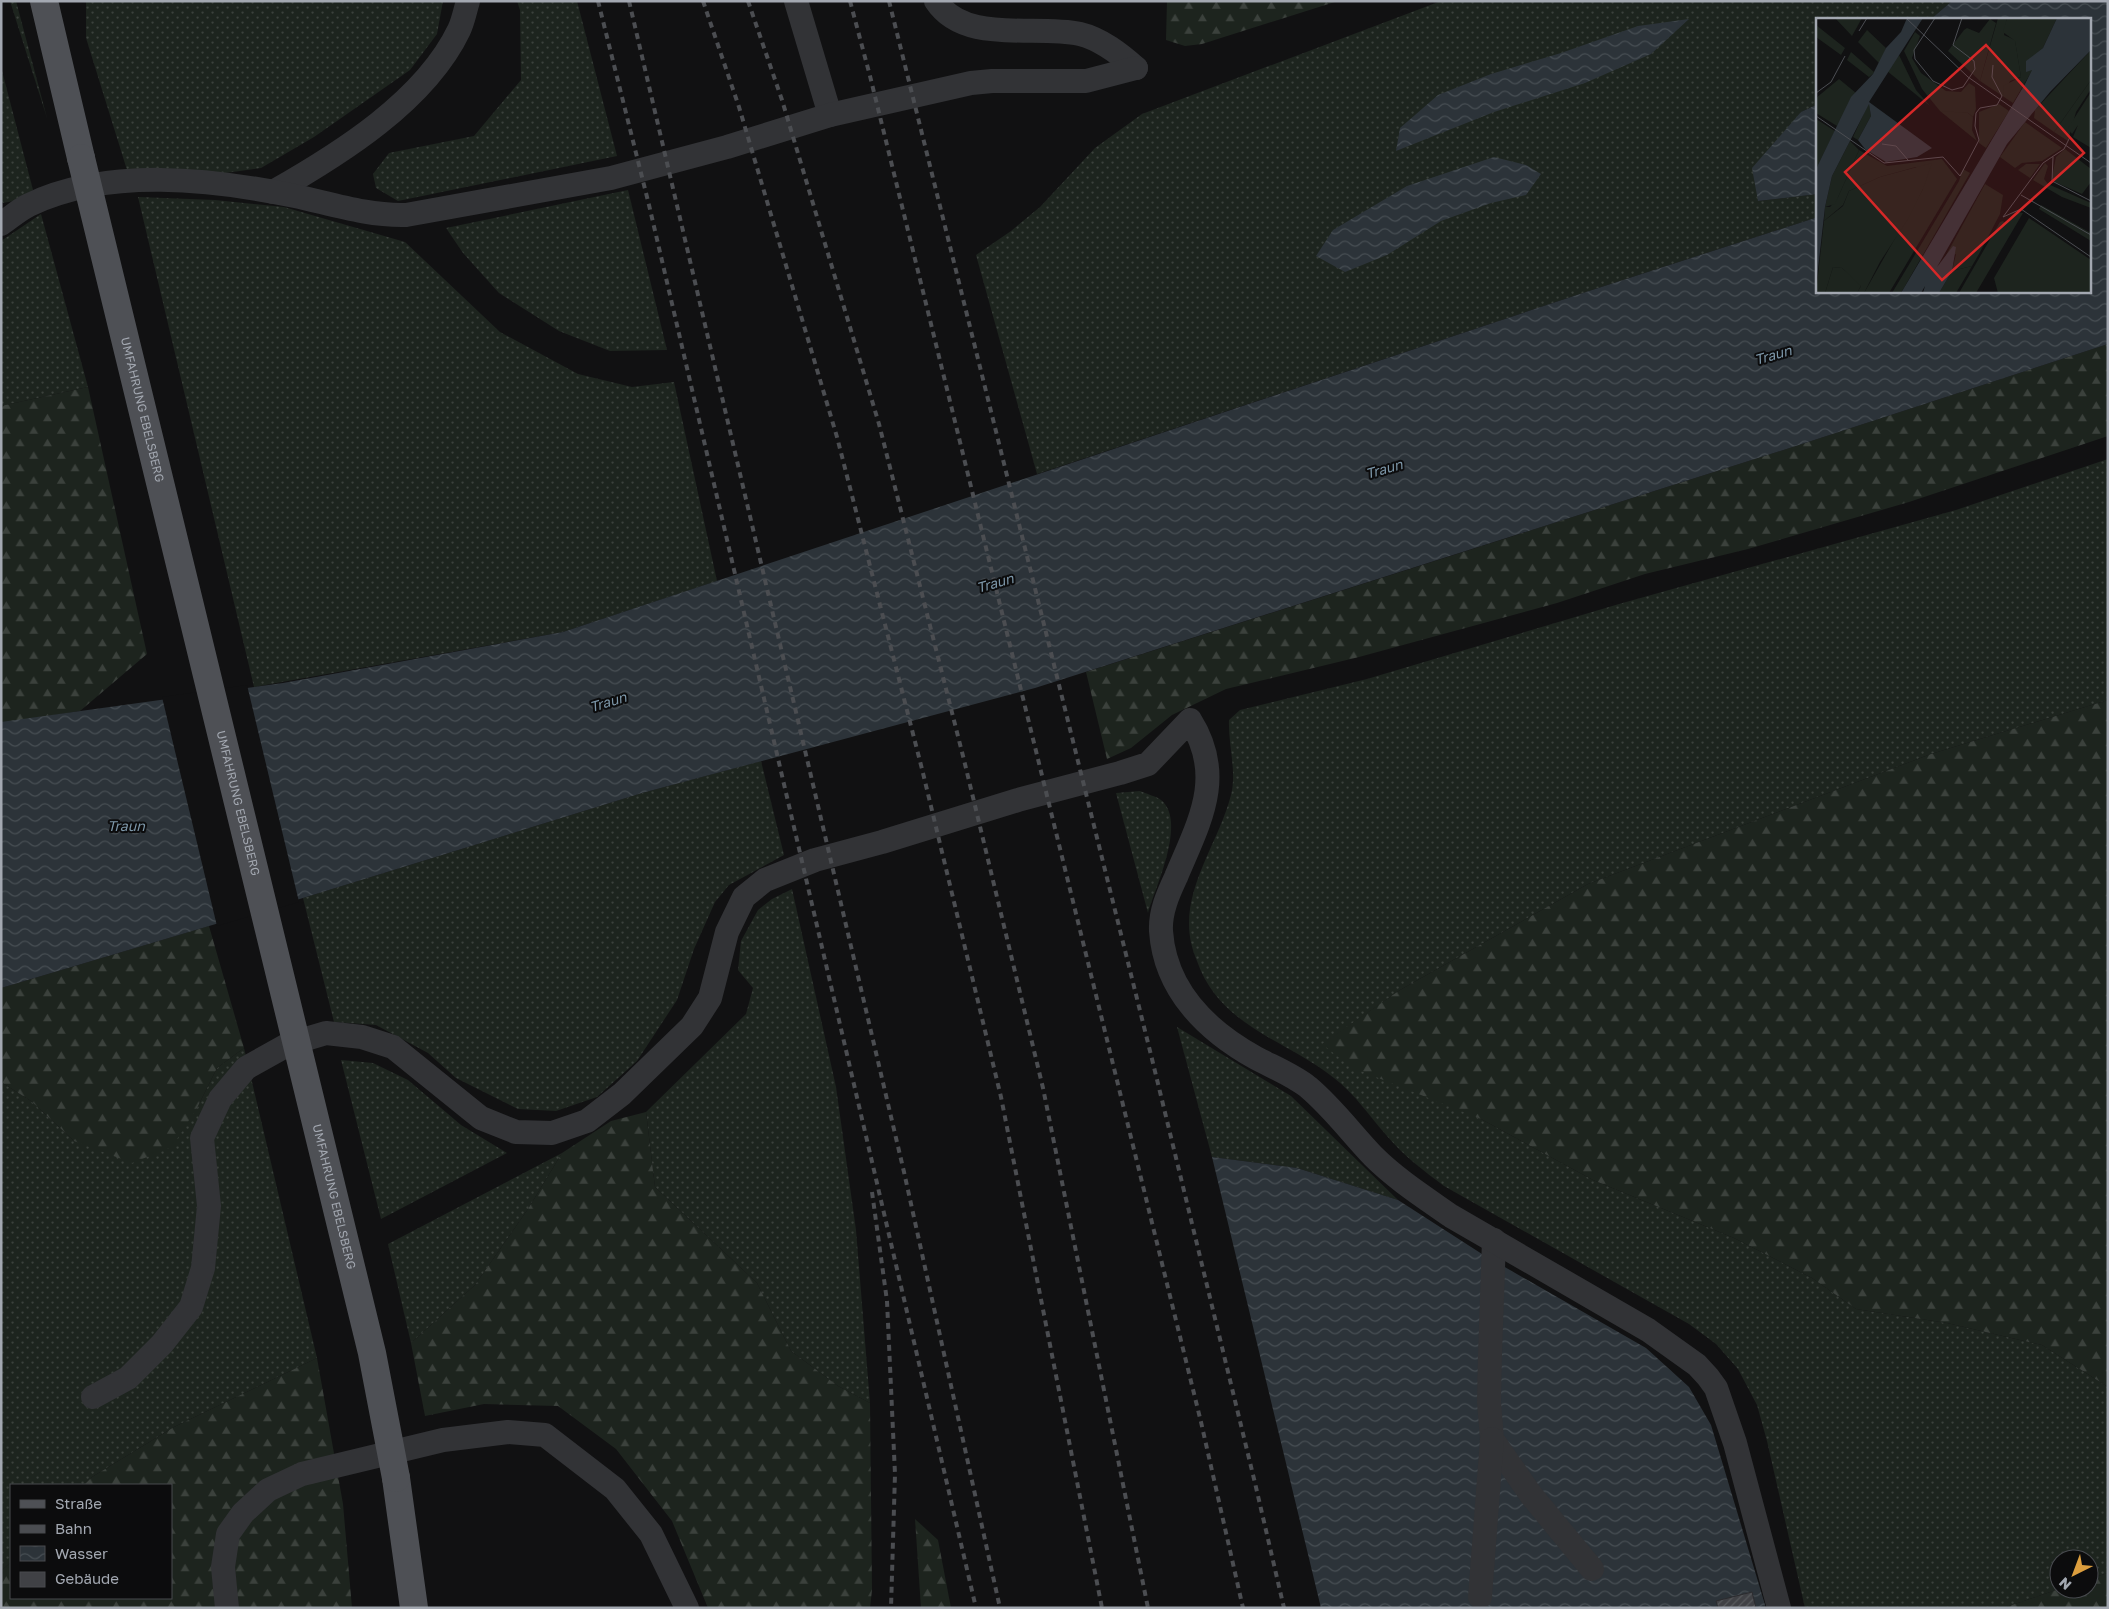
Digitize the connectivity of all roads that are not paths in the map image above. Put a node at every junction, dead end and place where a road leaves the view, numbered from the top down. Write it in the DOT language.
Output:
graph roads {
  1 [pos="44,1"];
  2 [pos="468,1"];
  3 [pos="796,1"];
  4 [pos="936,1"];
  5 [pos="830,116"];
  6 [pos="273,192"];
  7 [pos="1,224"];
  8 [pos="1494,1240"];
  9 [pos="93,1397"];
  10 [pos="1492,1439"];
  11 [pos="1592,1569"];
  12 [pos="1480,1597"];
  13 [pos="226,1608"];
  14 [pos="414,1608"];
  15 [pos="687,1608"];
  16 [pos="1779,1608"];
  1 -- 14 [label="main road, UMFAHRUNG EBELSBERG, bridge"];
  2 -- 6 [label="lane"];
  3 -- 5 [label="lane"];
  4 -- 5 [label="lane"];
  5 -- 6 [label="lane"];
  6 -- 7 [label="lane"];
  8 -- 9 [label="lane"];
  8 -- 10 [label="lane"];
  8 -- 16 [label="lane"];
  10 -- 11 [label="lane"];
  10 -- 12 [label="lane"];
  13 -- 15 [label="lane"];
}
